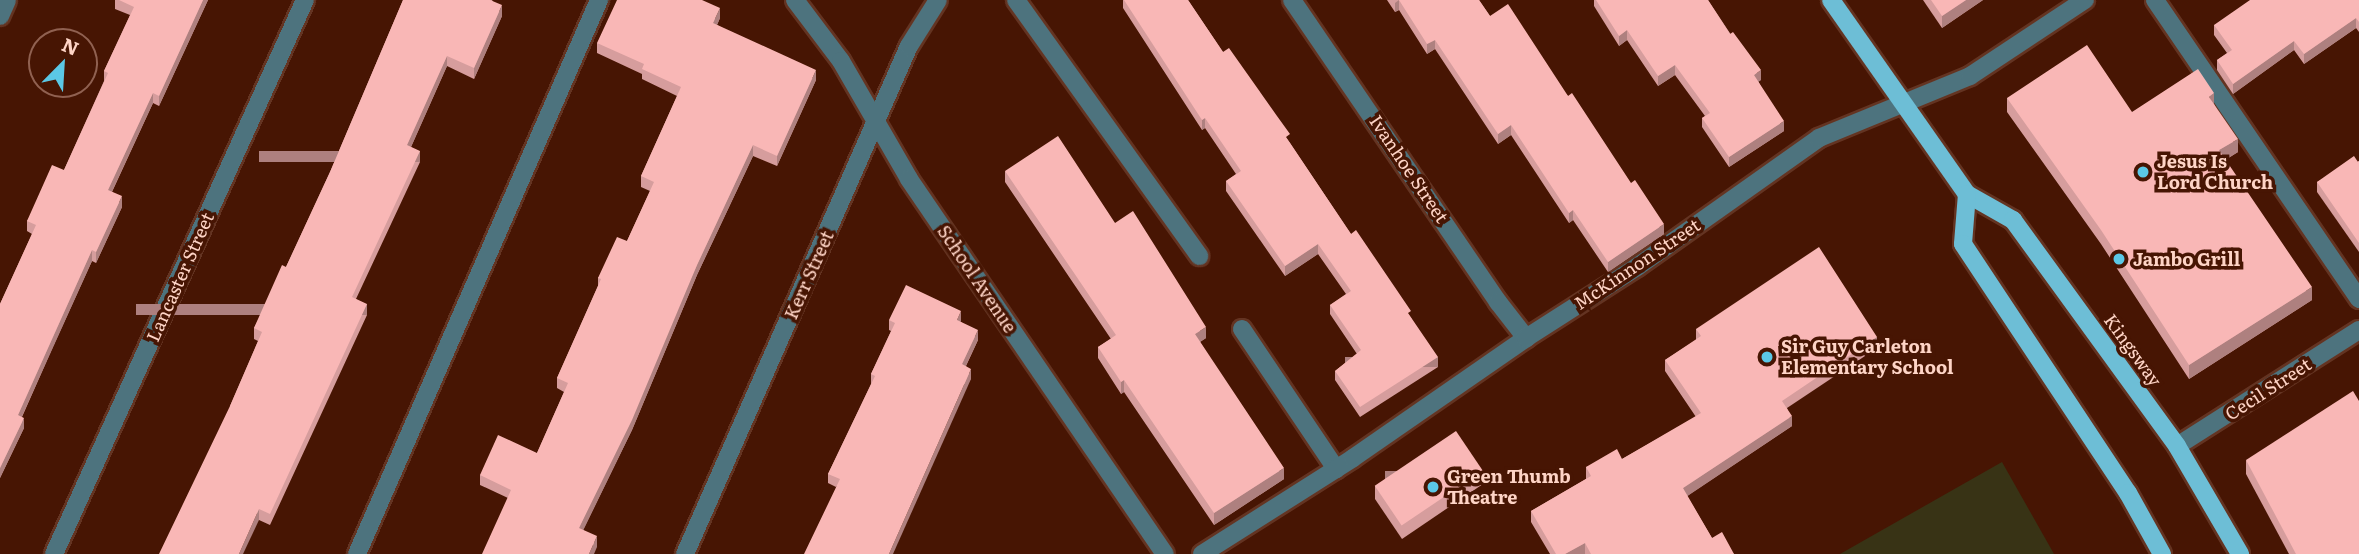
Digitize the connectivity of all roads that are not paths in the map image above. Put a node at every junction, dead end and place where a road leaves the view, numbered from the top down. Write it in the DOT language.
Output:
graph roads {
  1 [pos="7,0"];
  2 [pos="305,0"];
  3 [pos="600,0"];
  4 [pos="795,0"];
  5 [pos="938,0"];
  6 [pos="1016,0"];
  7 [pos="1292,0"];
  8 [pos="1831,0"];
  9 [pos="2085,0"];
  10 [pos="2155,0"];
  11 [pos="0,16"];
  12 [pos="1904,102"];
  13 [pos="877,120"];
  14 [pos="1967,194"];
  15 [pos="1199,257"];
  16 [pos="2359,299"];
  17 [pos="1242,328"];
  18 [pos="2359,330"];
  19 [pos="1526,338"];
  20 [pos="2177,446"];
  21 [pos="1336,469"];
  22 [pos="54,554"];
  23 [pos="357,554"];
  24 [pos="685,554"];
  25 [pos="1165,554"];
  26 [pos="1202,554"];
  27 [pos="2162,554"];
  28 [pos="2240,554"];
  1 -- 11 [label="street"];
  2 -- 22 [label="street, Lancaster Street"];
  3 -- 23 [label="street"];
  4 -- 13 [label="street, School Avenue"];
  5 -- 13 [label="street, Kerr Street"];
  6 -- 15 [label="street"];
  7 -- 19 [label="street, Ivanhoe Street"];
  8 -- 12 [label="main road, Kingsway"];
  9 -- 12 [label="street, McKinnon Street"];
  10 -- 16 [label="street"];
  12 -- 14 [label="main road, Kingsway"];
  12 -- 19 [label="street, McKinnon Street"];
  13 -- 24 [label="street, Kerr Street"];
  13 -- 25 [label="street, School Avenue"];
  14 -- 20 [label="main road, Kingsway"];
  14 -- 27 [label="main road"];
  17 -- 21 [label="street"];
  18 -- 20 [label="street, Cecil Street"];
  19 -- 21 [label="street, McKinnon Street"];
  20 -- 28 [label="main road, Kingsway"];
  21 -- 26 [label="street, McKinnon Street"];
}
